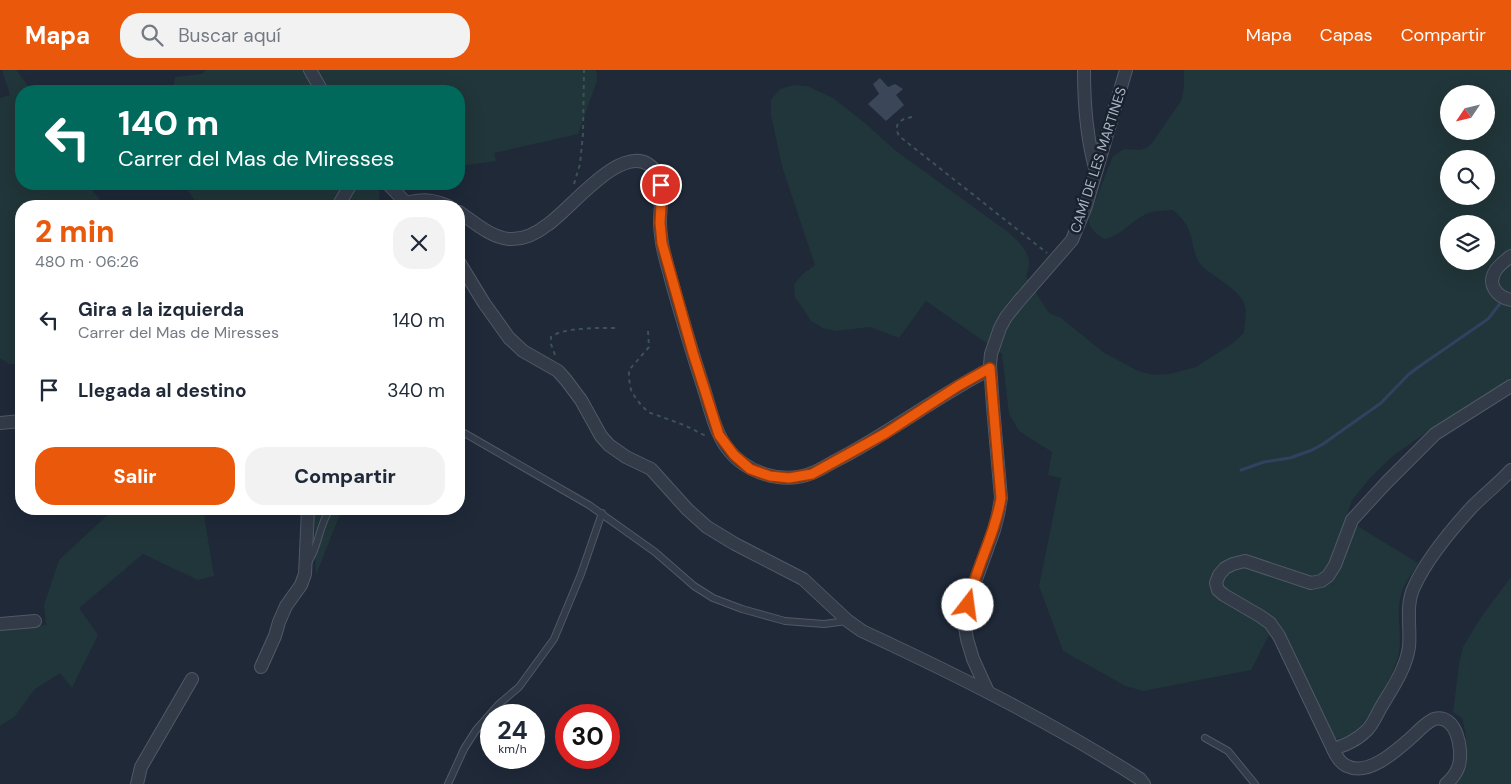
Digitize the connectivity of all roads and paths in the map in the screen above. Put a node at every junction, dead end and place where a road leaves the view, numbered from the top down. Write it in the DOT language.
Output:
graph roads {
  1 [pos="310,70"];
  2 [pos="584,70"];
  3 [pos="1084,70"];
  4 [pos="1126,70"];
  5 [pos="319,85"];
  6 [pos="912,116"];
  7 [pos="1096,171"];
  8 [pos="394,190"];
  9 [pos="403,200"];
  10 [pos="571,204"];
  11 [pos="465,216"];
  12 [pos="1511,256"];
  13 [pos="1056,260"];
  14 [pos="465,272"];
  15 [pos="1511,300"];
  16 [pos="616,328"];
  17 [pos="648,331"];
  18 [pos="990,368"];
  19 [pos="563,376"];
  20 [pos="1511,386"];
  21 [pos="15,421"];
  22 [pos="0,422"];
  23 [pos="465,433"];
  24 [pos="725,444"];
  25 [pos="1511,470"];
  26 [pos="602,513"];
  27 [pos="308,515"];
  28 [pos="327,515"];
  29 [pos="307,564"];
  30 [pos="35,621"];
  31 [pos="848,621"];
  32 [pos="0,624"];
  33 [pos="261,667"];
  34 [pos="192,679"];
  35 [pos="988,692"];
  36 [pos="1205,738"];
  37 [pos="1333,749"];
  38 [pos="137,784"];
  39 [pos="448,784"];
  40 [pos="1144,784"];
  41 [pos="1255,784"];
  42 [pos="1446,784"];
  1 -- 5 [label="street"];
  2 -- 10 [label="path"];
  3 -- 7 [label="street"];
  4 -- 7 [label="street, CAMÍ DE LES MARTINES"];
  6 -- 13 [label="path"];
  7 -- 13 [label="street, CAMÍ DE LES MARTINES"];
  8 -- 9 [label="street"];
  10 -- 11 [label="street"];
  10 -- 24 [label="street"];
  12 -- 15 [label="street"];
  13 -- 18 [label="street, CAMÍ DE LES MARTINES"];
  14 -- 19 [label="street"];
  16 -- 19 [label="path"];
  17 -- 24 [label="path"];
  18 -- 24 [label="street"];
  18 -- 35 [label="street, CAMÍ DE LES MARTINES"];
  19 -- 31 [label="street"];
  20 -- 37 [label="street"];
  21 -- 22 [label="street"];
  23 -- 26 [label="lane"];
  25 -- 37 [label="street"];
  26 -- 31 [label="lane"];
  26 -- 39 [label="lane"];
  27 -- 29 [label="street"];
  28 -- 29 [label="lane"];
  29 -- 33 [label="street"];
  30 -- 32 [label="street"];
  31 -- 35 [label="street"];
  34 -- 38 [label="street"];
  35 -- 40 [label="street"];
  36 -- 41 [label="lane"];
  37 -- 42 [label="street"];
}
